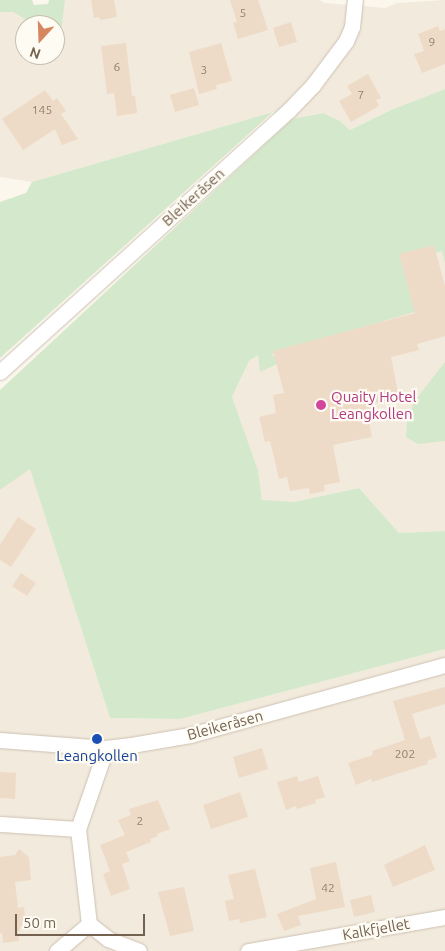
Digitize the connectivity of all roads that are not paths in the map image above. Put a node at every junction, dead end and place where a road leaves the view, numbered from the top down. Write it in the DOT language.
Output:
graph roads {
  1 [pos="355,0"];
  2 [pos="0,372"];
  3 [pos="445,666"];
  4 [pos="0,740"];
  5 [pos="106,748"];
  6 [pos="0,824"];
  7 [pos="78,829"];
  8 [pos="445,916"];
  9 [pos="89,924"];
  10 [pos="58,951"];
  11 [pos="139,951"];
  12 [pos="248,951"];
  1 -- 2 [label="street, Bleikeråsen"];
  3 -- 5 [label="street, Bleikeråsen"];
  4 -- 5 [label="street, Bleikeråsen"];
  5 -- 7 [label="street"];
  6 -- 7 [label="street"];
  7 -- 9 [label="street"];
  8 -- 12 [label="street, Kalkfjellet"];
  9 -- 10 [label="street"];
  9 -- 11 [label="street"];
}
